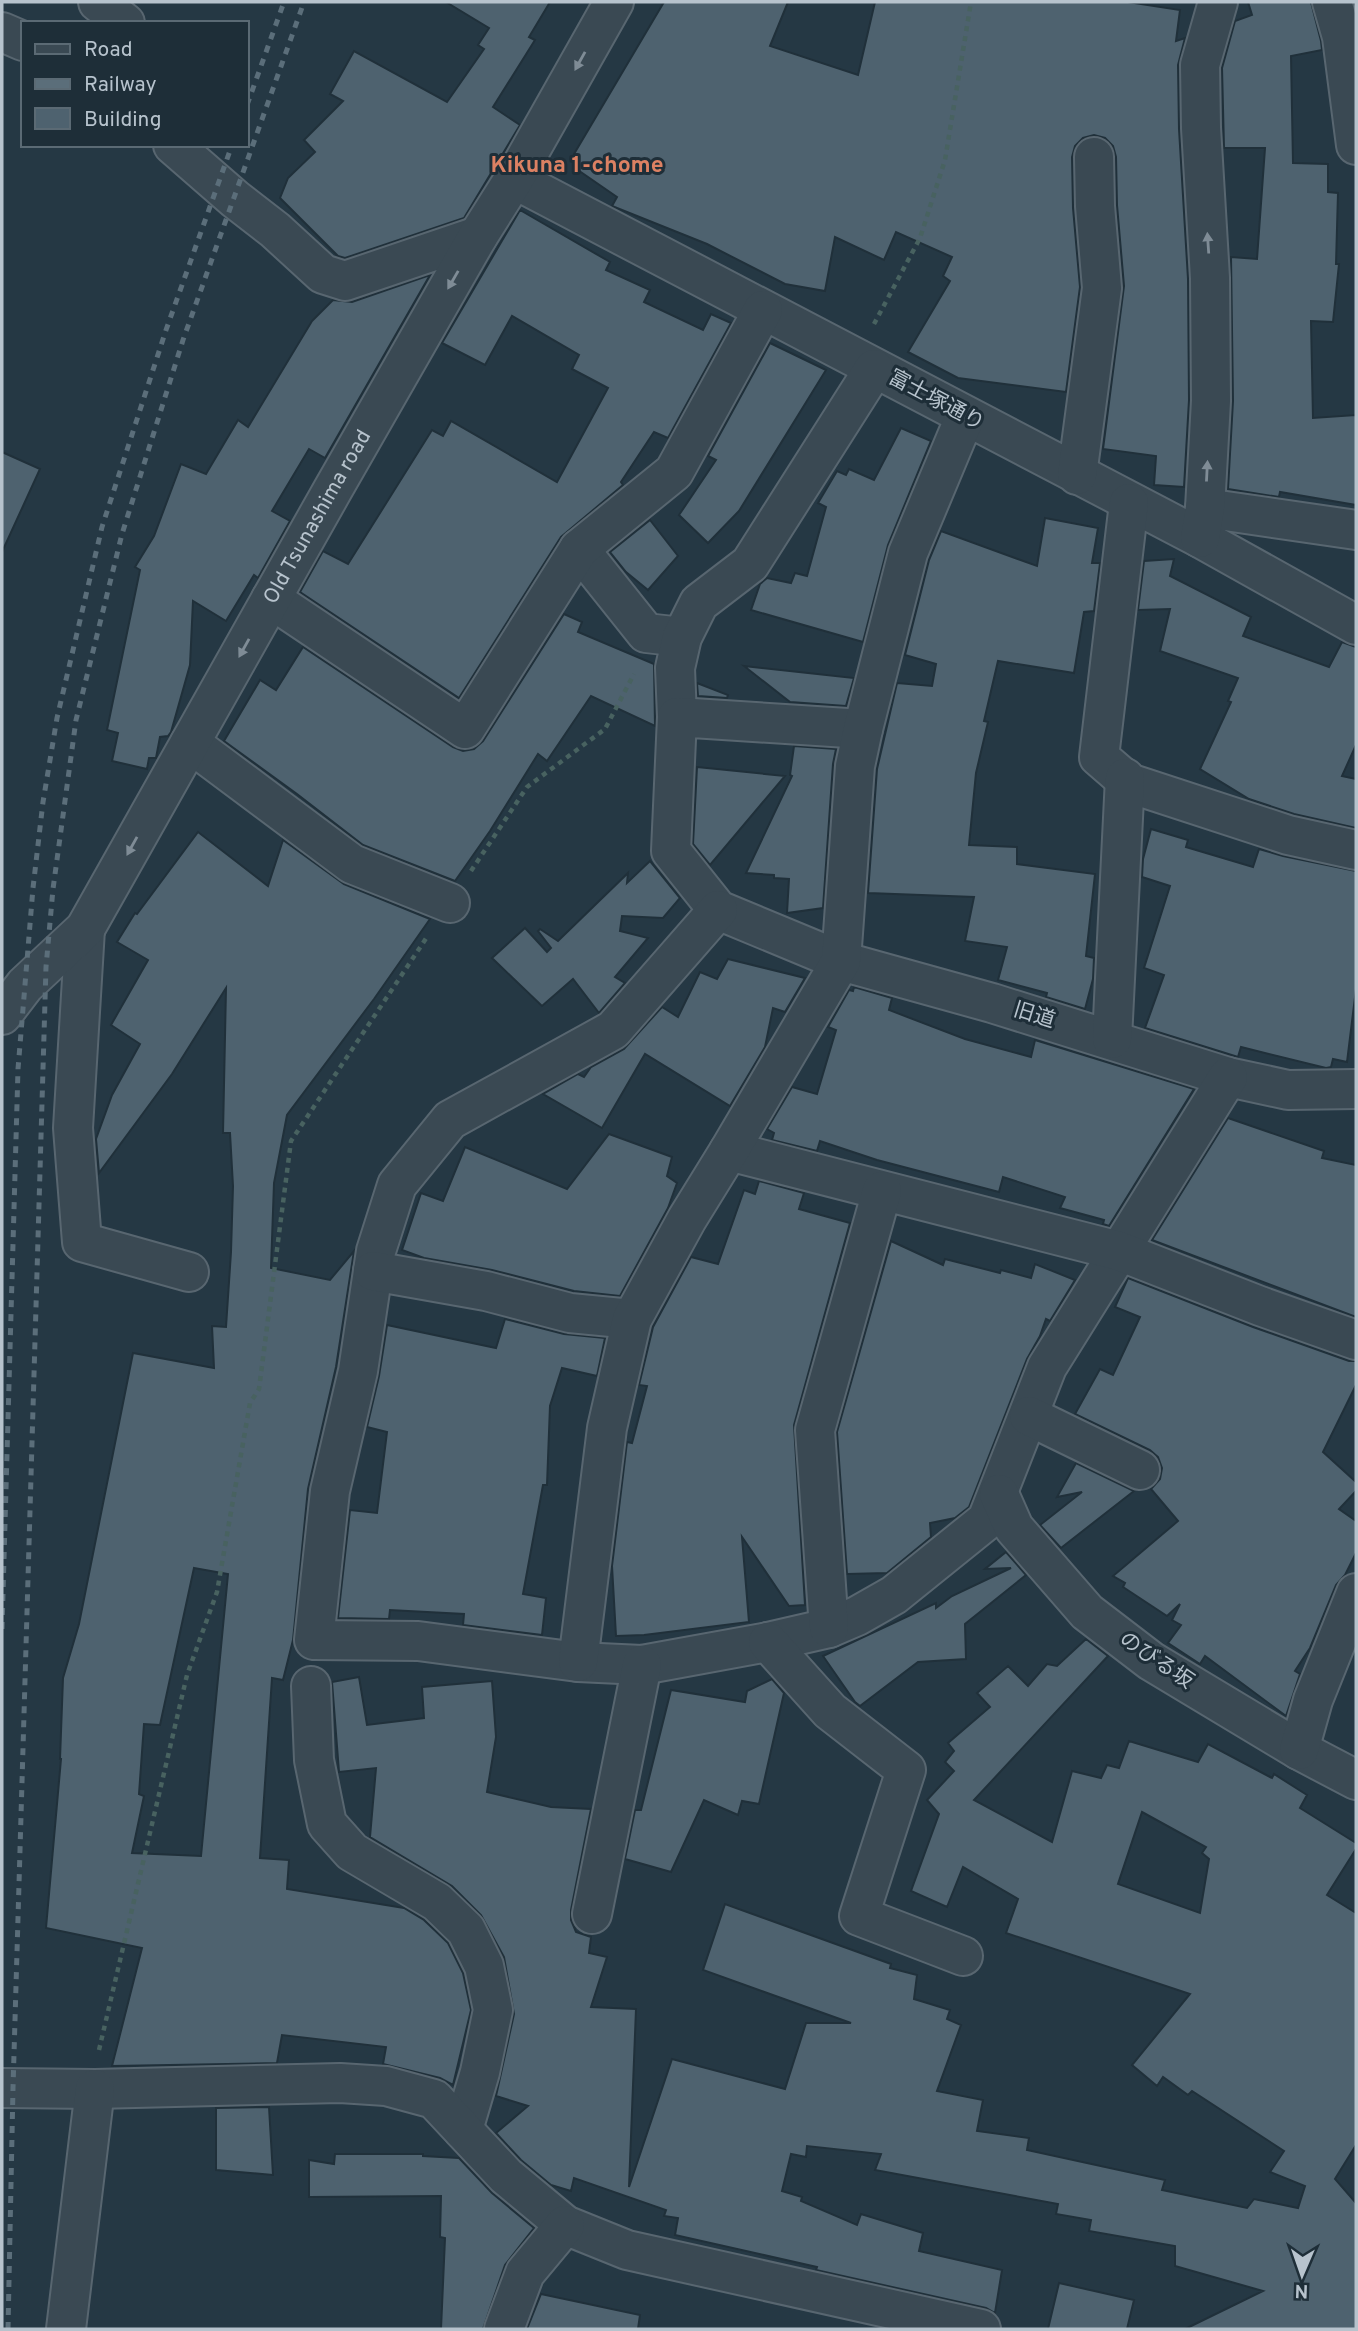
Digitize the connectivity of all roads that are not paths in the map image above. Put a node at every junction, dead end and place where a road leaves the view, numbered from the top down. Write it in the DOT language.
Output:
graph roads {
  1 [pos="98,2"];
  2 [pos="614,2"];
  3 [pos="1218,2"];
  4 [pos="122,21"];
  5 [pos="1343,26"];
  6 [pos="2,32"];
  7 [pos="21,40"];
  8 [pos="1356,145"];
  9 [pos="177,147"];
  10 [pos="1094,157"];
  11 [pos="514,179"];
  12 [pos="478,236"];
  13 [pos="763,310"];
  14 [pos="874,369"];
  15 [pos="965,416"];
  16 [pos="1077,475"];
  17 [pos="1129,503"];
  18 [pos="1203,523"];
  19 [pos="1356,530"];
  20 [pos="579,549"];
  21 [pos="271,599"];
  22 [pos="1356,625"];
  23 [pos="682,637"];
  24 [pos="677,717"];
  25 [pos="863,729"];
  26 [pos="190,743"];
  27 [pos="1125,778"];
  28 [pos="1356,850"];
  29 [pos="450,903"];
  30 [pos="718,910"];
  31 [pos="85,929"];
  32 [pos="841,961"];
  33 [pos="2,1015"];
  34 [pos="1112,1039"];
  35 [pos="1228,1077"];
  36 [pos="1356,1089"];
  37 [pos="729,1151"];
  38 [pos="882,1191"];
  39 [pos="1119,1251"];
  40 [pos="373,1270"];
  41 [pos="189,1272"];
  42 [pos="632,1319"];
  43 [pos="1356,1340"];
  44 [pos="1028,1416"];
  45 [pos="1140,1470"];
  46 [pos="999,1494"];
  47 [pos="1356,1593"];
  48 [pos="829,1628"];
  49 [pos="768,1642"];
  50 [pos="578,1662"];
  51 [pos="642,1665"];
  52 [pos="312,1686"];
  53 [pos="1299,1750"];
  54 [pos="1356,1780"];
  55 [pos="592,1914"];
  56 [pos="963,1956"];
  57 [pos="2,2088"];
  58 [pos="95,2089"];
  59 [pos="463,2130"];
  60 [pos="565,2225"];
  61 [pos="66,2329"];
  62 [pos="505,2329"];
  63 [pos="981,2329"];
  1 -- 4 [label="street"];
  2 -- 11 [label="street, Old Tsunashima road, one-way"];
  18 -- 3 [label="street, one-way"];
  5 -- 8 [label="street"];
  6 -- 7 [label="street"];
  9 -- 12 [label="street"];
  10 -- 16 [label="street"];
  11 -- 12 [label="street, Old Tsunashima road"];
  11 -- 13 [label="street, 富士塚通り"];
  12 -- 21 [label="street, Old Tsunashima road, one-way"];
  13 -- 14 [label="street, 富士塚通り"];
  13 -- 20 [label="street"];
  14 -- 15 [label="street, 富士塚通り"];
  14 -- 23 [label="street"];
  15 -- 16 [label="street, 富士塚通り"];
  15 -- 25 [label="street"];
  16 -- 17 [label="street, 富士塚通り"];
  17 -- 18 [label="street, 富士塚通り"];
  17 -- 27 [label="street"];
  18 -- 19 [label="street"];
  18 -- 22 [label="street, 富士塚通り"];
  20 -- 21 [label="street"];
  20 -- 23 [label="street"];
  21 -- 26 [label="street, Old Tsunashima road, one-way"];
  23 -- 24 [label="street"];
  24 -- 25 [label="street"];
  24 -- 30 [label="street"];
  25 -- 32 [label="street"];
  26 -- 29 [label="street"];
  26 -- 31 [label="street, Old Tsunashima road, one-way"];
  27 -- 28 [label="street"];
  27 -- 34 [label="street"];
  30 -- 32 [label="street, 旧道"];
  30 -- 40 [label="street"];
  31 -- 33 [label="street, Old Tsunashima road"];
  31 -- 41 [label="street"];
  32 -- 34 [label="street, 旧道"];
  32 -- 37 [label="street"];
  34 -- 35 [label="street, 旧道"];
  35 -- 36 [label="street, 旧道"];
  35 -- 39 [label="street"];
  37 -- 38 [label="street"];
  37 -- 42 [label="street"];
  38 -- 39 [label="street"];
  38 -- 48 [label="street"];
  39 -- 43 [label="street"];
  39 -- 44 [label="street"];
  40 -- 42 [label="street"];
  40 -- 50 [label="street"];
  42 -- 50 [label="street"];
  44 -- 45 [label="street"];
  44 -- 46 [label="street"];
  46 -- 48 [label="street"];
  46 -- 53 [label="street, のびる坂"];
  47 -- 53 [label="street"];
  48 -- 49 [label="street"];
  49 -- 51 [label="street"];
  49 -- 56 [label="street"];
  50 -- 51 [label="street"];
  51 -- 55 [label="street"];
  52 -- 59 [label="street"];
  53 -- 54 [label="street, のびる坂"];
  57 -- 58 [label="street"];
  58 -- 59 [label="street"];
  58 -- 61 [label="street"];
  59 -- 60 [label="street"];
  60 -- 62 [label="street"];
  60 -- 63 [label="street"];
}
